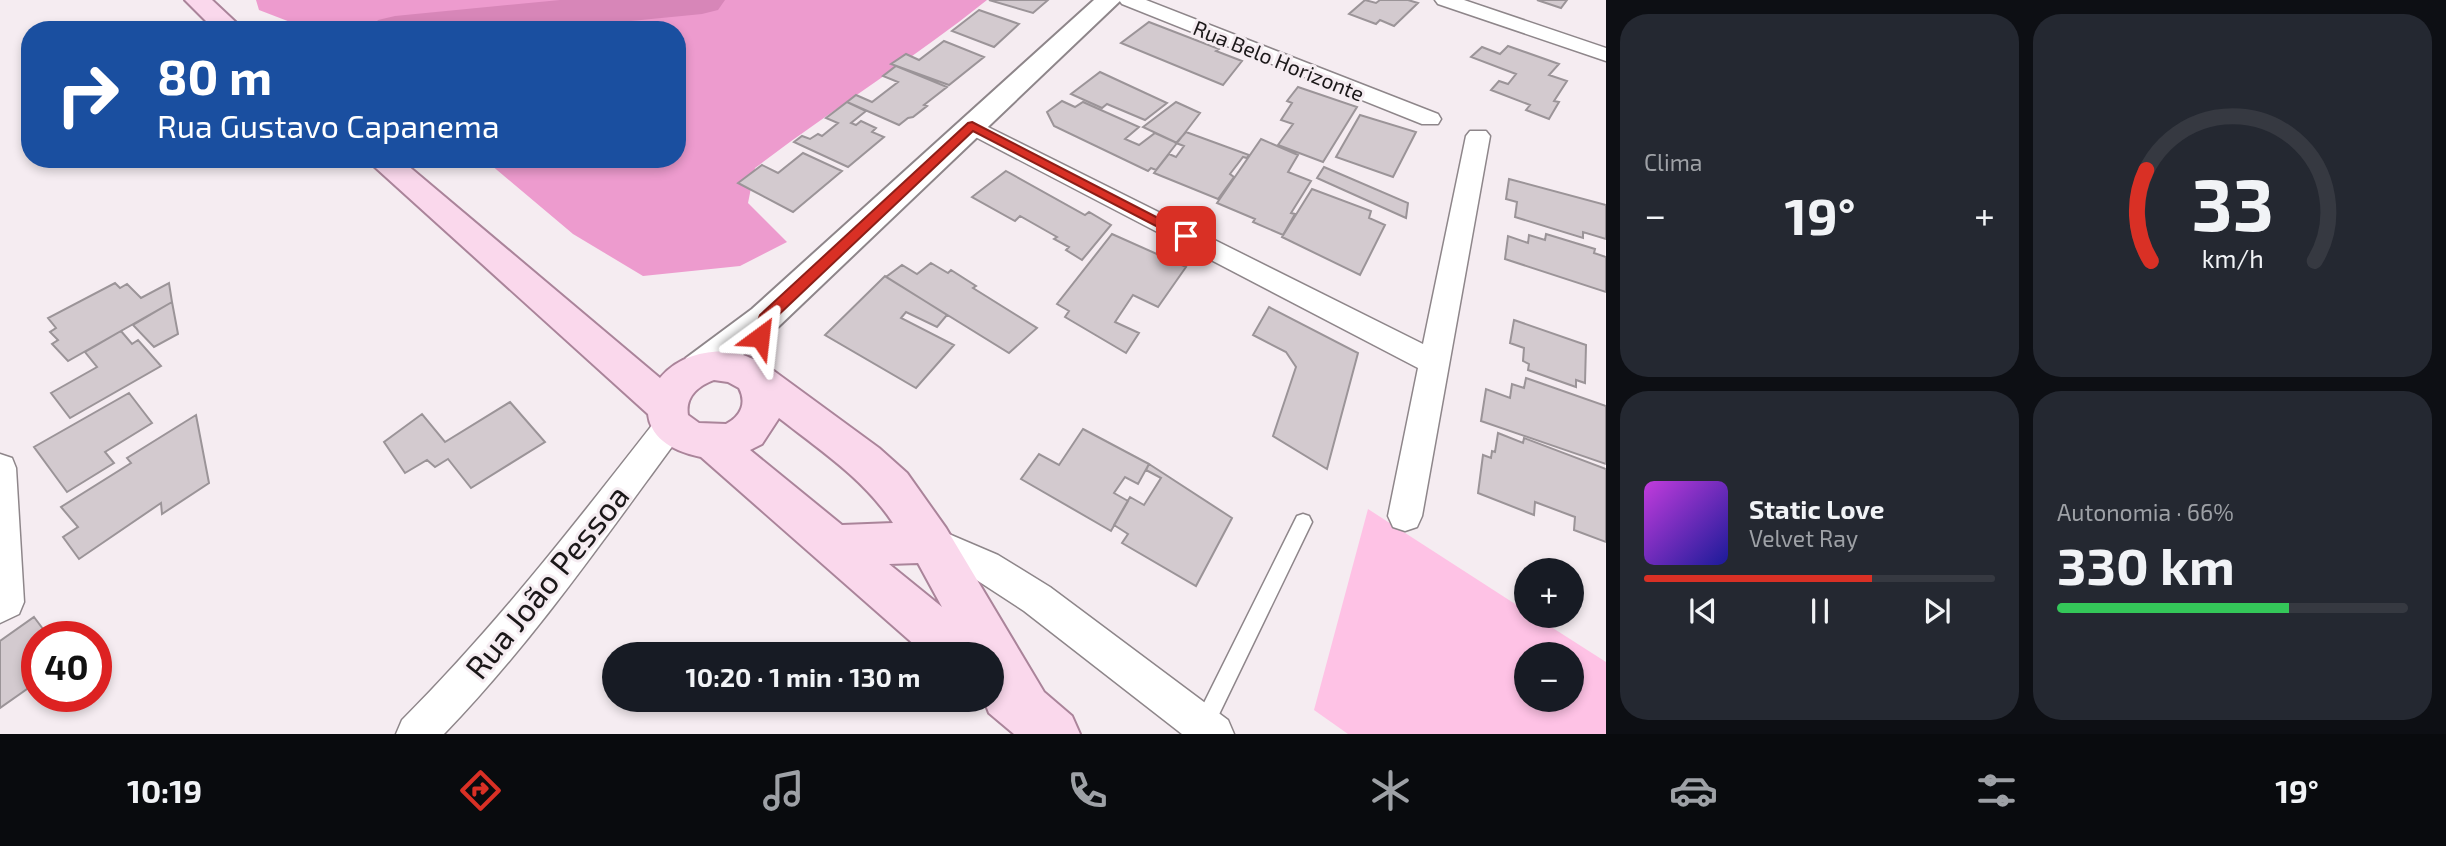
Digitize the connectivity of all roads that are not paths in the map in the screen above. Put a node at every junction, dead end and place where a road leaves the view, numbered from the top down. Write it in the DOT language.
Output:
graph roads {
  1 [pos="197,0"];
  2 [pos="1109,0"];
  3 [pos="1129,0"];
  4 [pos="1445,0"];
  5 [pos="221,21"];
  6 [pos="1606,55"];
  7 [pos="1430,119"];
  8 [pos="972,126"];
  9 [pos="1478,136"];
  10 [pos="391,168"];
  11 [pos="765,318"];
  12 [pos="604,352"];
  13 [pos="1434,363"];
  14 [pos="700,368"];
  15 [pos="749,374"];
  16 [pos="669,415"];
  17 [pos="713,443"];
  18 [pos="0,468"];
  19 [pos="1405,516"];
  20 [pos="1303,522"];
  21 [pos="930,542"];
  22 [pos="833,546"];
  23 [pos="0,606"];
  24 [pos="947,642"];
  25 [pos="1024,709"];
  26 [pos="1209,730"];
  27 [pos="416,734"];
  1 -- 5 [label="main road"];
  2 -- 8 [label="street"];
  3 -- 7 [label="street, Rua Belo Horizonte"];
  4 -- 6 [label="street"];
  8 -- 11 [label="street"];
  8 -- 13 [label="street"];
  9 -- 13 [label="street"];
  10 -- 12 [label="main road"];
  11 -- 14 [label="street"];
  11 -- 15 [label="street"];
  12 -- 14 [label="main road"];
  12 -- 16 [label="main road"];
  13 -- 19 [label="street"];
  14 -- 15 [label="main road"];
  14 -- 16 [label="main road"];
  15 -- 17 [label="main road"];
  15 -- 21 [label="main road"];
  16 -- 17 [label="main road"];
  16 -- 27 [label="street, Rua João Pessoa"];
  17 -- 22 [label="main road"];
  18 -- 23 [label="street"];
  20 -- 26 [label="lane"];
  21 -- 22 [label="main road"];
  21 -- 25 [label="main road"];
  21 -- 26 [label="street"];
  22 -- 24 [label="main road"];
}
